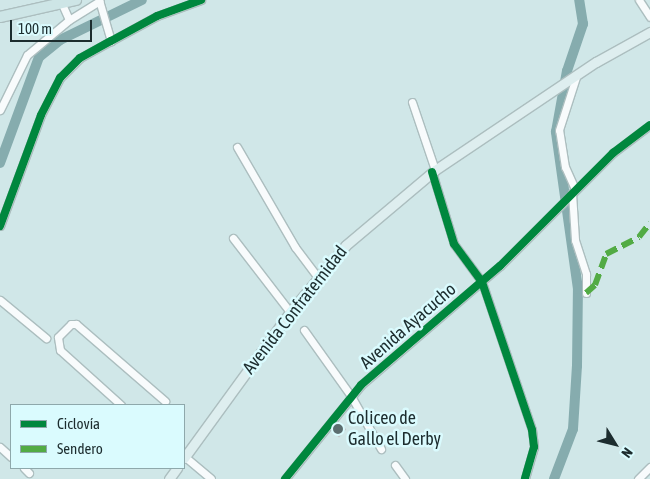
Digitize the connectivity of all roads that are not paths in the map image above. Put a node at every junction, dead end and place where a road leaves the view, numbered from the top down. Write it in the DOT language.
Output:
graph roads {
  1 [pos="76,0"];
  2 [pos="99,0"];
  3 [pos="201,0"];
  4 [pos="639,0"];
  5 [pos="62,4"];
  6 [pos="0,17"];
  7 [pos="650,17"];
  8 [pos="69,20"];
  9 [pos="650,32"];
  10 [pos="110,38"];
  11 [pos="576,75"];
  12 [pos="412,102"];
  13 [pos="0,110"];
  14 [pos="650,125"];
  15 [pos="238,147"];
  16 [pos="433,171"];
  17 [pos="574,191"];
  18 [pos="0,226"];
  19 [pos="233,238"];
  20 [pos="318,277"];
  21 [pos="482,282"];
  22 [pos="586,293"];
  23 [pos="0,300"];
  24 [pos="290,312"];
  25 [pos="304,330"];
  26 [pos="46,338"];
  27 [pos="351,396"];
  28 [pos="165,401"];
  29 [pos="121,404"];
  30 [pos="0,447"];
  31 [pos="381,449"];
  32 [pos="10,455"];
  33 [pos="185,456"];
  34 [pos="185,458"];
  35 [pos="395,465"];
  36 [pos="650,467"];
  37 [pos="176,469"];
  38 [pos="168,479"];
  39 [pos="211,479"];
  40 [pos="285,479"];
  41 [pos="406,479"];
  42 [pos="525,479"];
  43 [pos="638,479"];
  1 -- 5 [label="highway"];
  2 -- 8 [label="street"];
  2 -- 10 [label="street"];
  3 -- 10 [label="street"];
  4 -- 7 [label="street"];
  5 -- 6 [label="highway"];
  5 -- 8 [label="street"];
  8 -- 13 [label="street"];
  9 -- 11 [label="main road, Avenida Confraternidad"];
  10 -- 18 [label="street"];
  11 -- 16 [label="main road, Avenida Confraternidad"];
  11 -- 17 [label="street"];
  12 -- 16 [label="street"];
  14 -- 17 [label="street, Avenida Ayacucho"];
  15 -- 20 [label="street"];
  16 -- 20 [label="main road, Avenida Confraternidad"];
  16 -- 21 [label="street"];
  17 -- 21 [label="street, Avenida Ayacucho"];
  17 -- 22 [label="street"];
  19 -- 24 [label="street"];
  20 -- 24 [label="main road, Avenida Confraternidad"];
  21 -- 27 [label="street, Avenida Ayacucho"];
  21 -- 42 [label="street"];
  23 -- 26 [label="street"];
  24 -- 33 [label="main road, Avenida Confraternidad"];
  25 -- 27 [label="street"];
  27 -- 31 [label="street"];
  27 -- 40 [label="street, Avenida Ayacucho"];
  28 -- 29 [label="street"];
  30 -- 32 [label="street"];
  34 -- 39 [label="street"];
  35 -- 41 [label="street"];
  36 -- 43 [label="street"];
  37 -- 38 [label="main road"];
}
